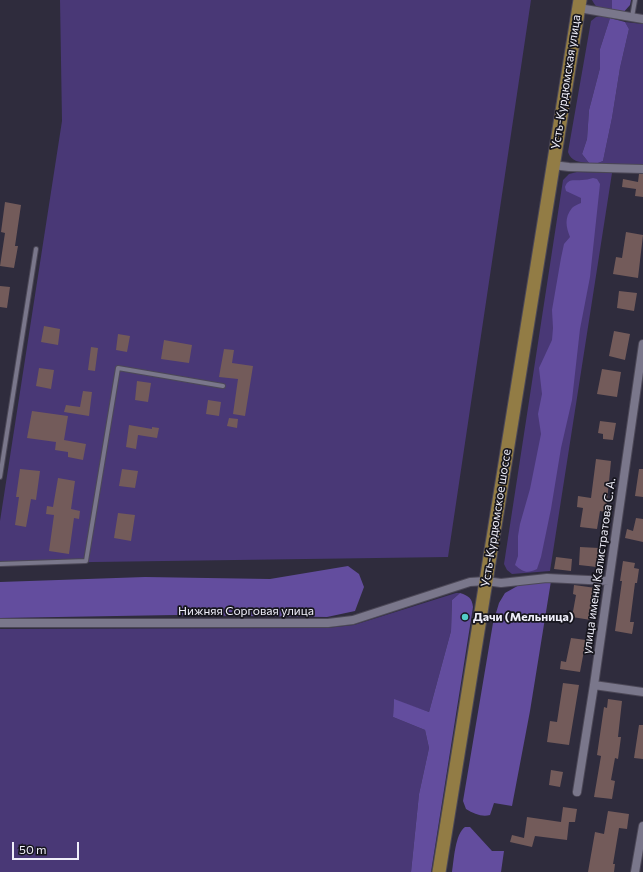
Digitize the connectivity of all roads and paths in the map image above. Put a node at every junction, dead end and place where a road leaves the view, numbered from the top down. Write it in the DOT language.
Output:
graph roads {
  1 [pos="635,0"];
  2 [pos="579,4"];
  3 [pos="632,18"];
  4 [pos="643,19"];
  5 [pos="553,165"];
  6 [pos="643,169"];
  7 [pos="36,249"];
  8 [pos="643,344"];
  9 [pos="223,386"];
  10 [pos="0,477"];
  11 [pos="0,564"];
  12 [pos="486,581"];
  13 [pos="609,581"];
  14 [pos="0,623"];
  15 [pos="594,685"];
  16 [pos="643,692"];
  17 [pos="577,792"];
  18 [pos="643,826"];
  19 [pos="439,872"];
  20 [pos="635,872"];
  1 -- 3 [label="lane"];
  2 -- 3 [label="street"];
  2 -- 5 [label="main road, Усть-Курдюмская улица"];
  3 -- 4 [label="street"];
  5 -- 6 [label="street"];
  5 -- 12 [label="main road, Усть-Курдюмское шоссе"];
  7 -- 10 [label="lane"];
  8 -- 13 [label="street, улица имени Калистратова С. А."];
  9 -- 11 [label="lane"];
  12 -- 13 [label="street, Нижняя Сорговая улица"];
  12 -- 14 [label="street, Нижняя Сорговая улица"];
  12 -- 19 [label="main road, Усть-Курдюмское шоссе"];
  13 -- 15 [label="street, улица имени Калистратова С. А."];
  15 -- 16 [label="street"];
  15 -- 17 [label="street, улица имени Калистратова С. А."];
  18 -- 20 [label="street"];
}
